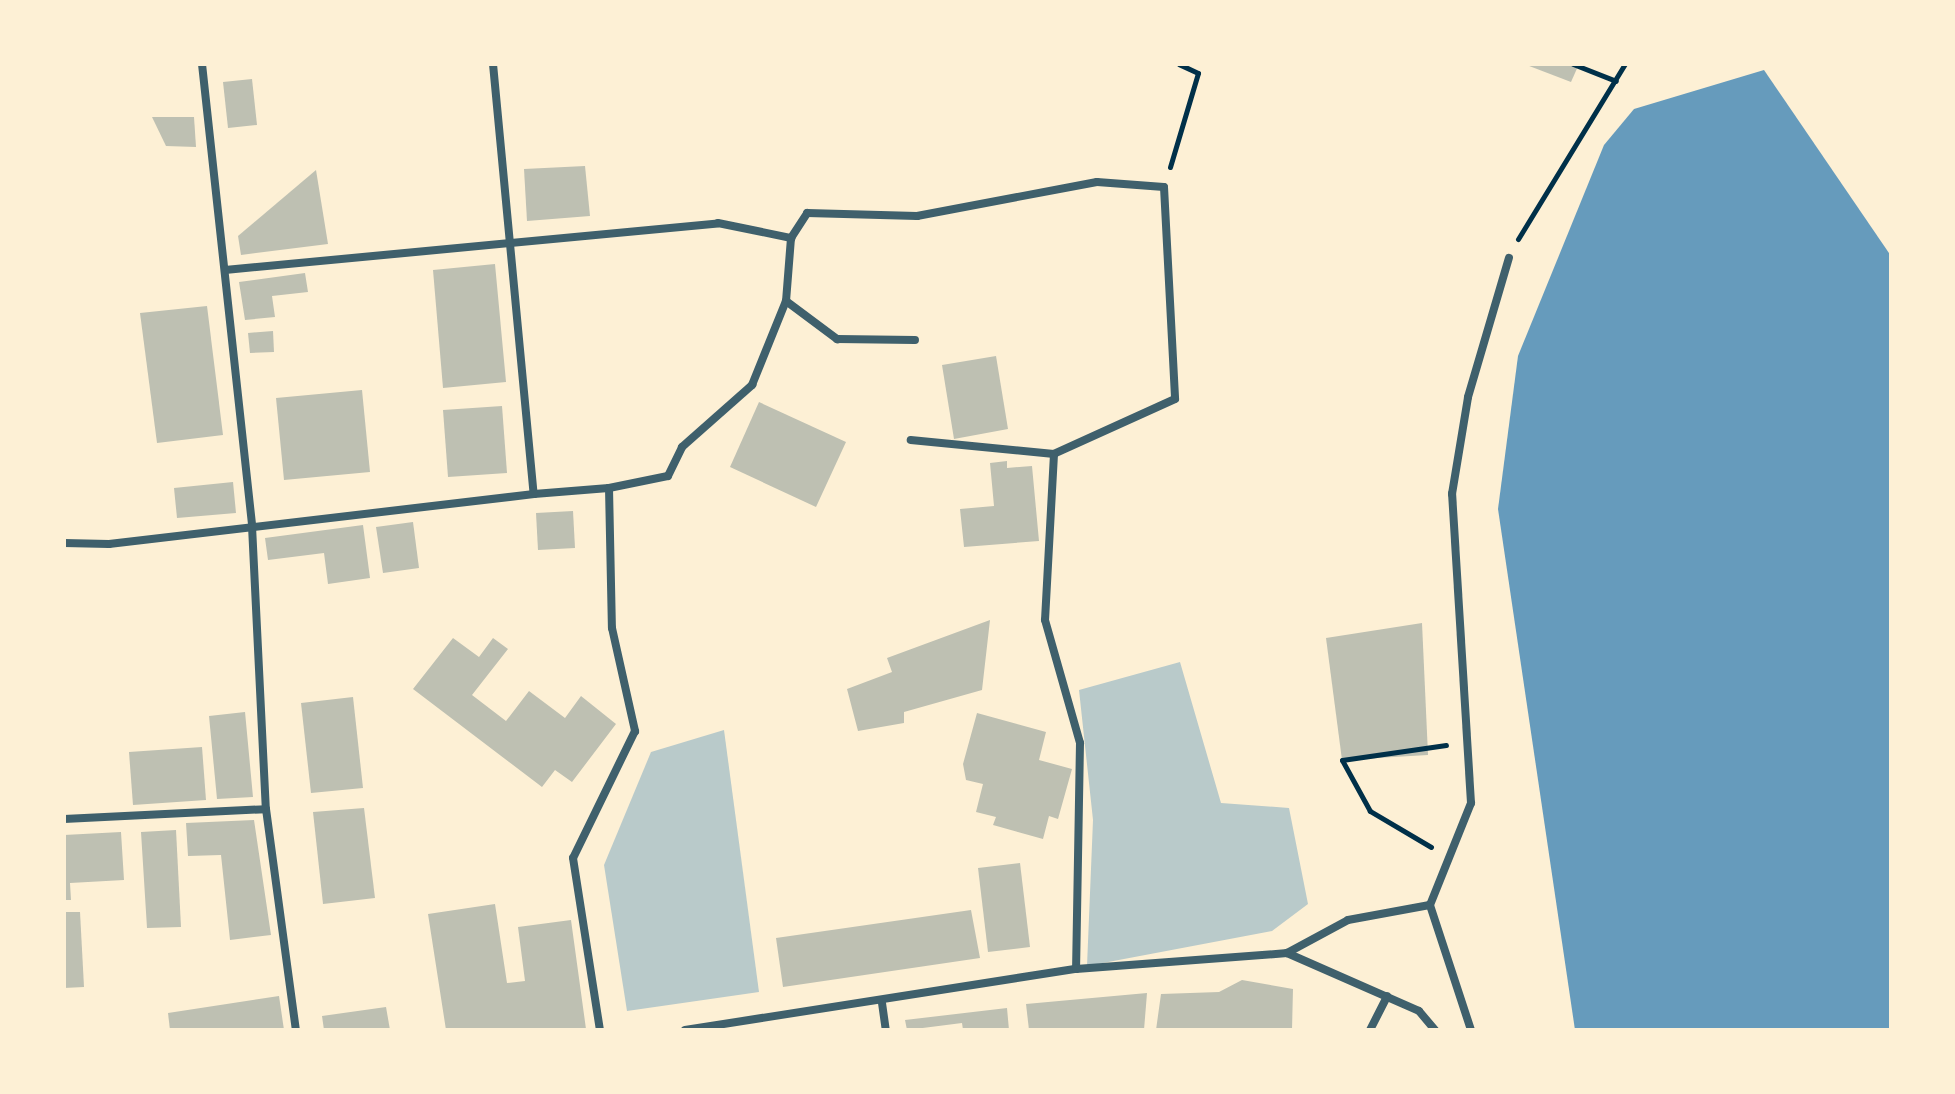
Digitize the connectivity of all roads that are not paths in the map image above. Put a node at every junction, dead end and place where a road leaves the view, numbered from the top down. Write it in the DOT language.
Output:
graph roads {
  1 [pos="202,64"];
  2 [pos="493,64"];
  3 [pos="791,238"];
  4 [pos="514,244"];
  5 [pos="1509,258"];
  6 [pos="225,270"];
  7 [pos="786,301"];
  8 [pos="915,340"];
  9 [pos="911,440"];
  10 [pos="1054,454"];
  11 [pos="609,488"];
  12 [pos="534,494"];
  13 [pos="252,526"];
  14 [pos="64,543"];
  15 [pos="266,809"];
  16 [pos="64,819"];
  17 [pos="1430,905"];
  18 [pos="1287,953"];
  19 [pos="1076,969"];
  20 [pos="1387,996"];
  21 [pos="882,1003"];
  22 [pos="296,1030"];
  23 [pos="600,1030"];
  24 [pos="685,1030"];
  25 [pos="886,1030"];
  26 [pos="1370,1030"];
  27 [pos="1435,1030"];
  28 [pos="1471,1030"];
  1 -- 6 [label="street"];
  2 -- 4 [label="street"];
  3 -- 4 [label="street"];
  3 -- 7 [label="street"];
  3 -- 10 [label="street"];
  4 -- 6 [label="street"];
  4 -- 12 [label="street"];
  5 -- 17 [label="street"];
  6 -- 13 [label="street"];
  7 -- 8 [label="street"];
  7 -- 11 [label="street"];
  9 -- 10 [label="street"];
  10 -- 19 [label="street"];
  11 -- 12 [label="street"];
  11 -- 23 [label="street"];
  12 -- 13 [label="street"];
  13 -- 14 [label="street"];
  13 -- 15 [label="street"];
  15 -- 16 [label="street"];
  15 -- 22 [label="street"];
  17 -- 18 [label="street"];
  17 -- 28 [label="street"];
  18 -- 19 [label="street"];
  18 -- 20 [label="street"];
  19 -- 21 [label="street"];
  20 -- 26 [label="street"];
  20 -- 27 [label="street"];
  21 -- 24 [label="street"];
  21 -- 25 [label="street"];
}
